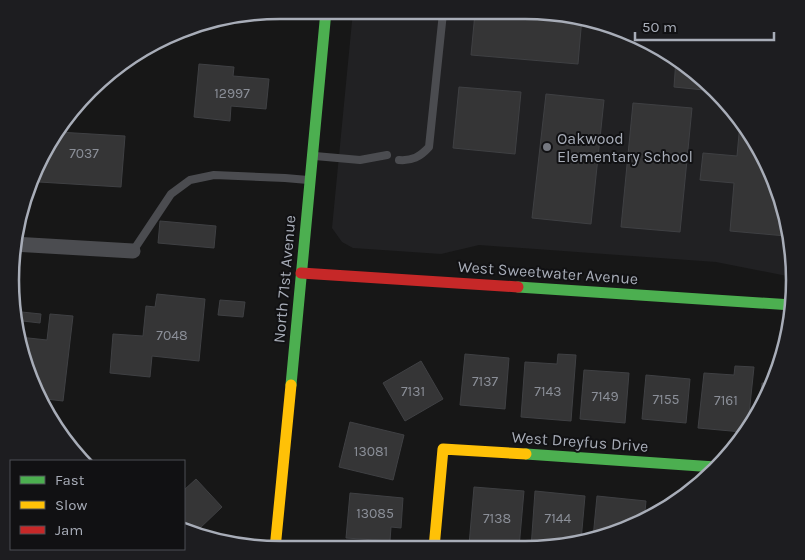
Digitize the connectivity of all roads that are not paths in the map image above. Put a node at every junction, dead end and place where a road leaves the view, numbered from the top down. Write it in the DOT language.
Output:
graph roads {
  1 [pos="325,19"];
  2 [pos="442,19"];
  3 [pos="388,155"];
  4 [pos="312,156"];
  5 [pos="399,160"];
  6 [pos="310,181"];
  7 [pos="21,245"];
  8 [pos="133,251"];
  9 [pos="301,273"];
  10 [pos="785,305"];
  11 [pos="708,467"];
  12 [pos="275,541"];
  13 [pos="435,541"];
  1 -- 4 [label="street, North 71st Avenue"];
  2 -- 5 [label="lane"];
  3 -- 4 [label="lane"];
  4 -- 6 [label="street, North 71st Avenue"];
  6 -- 8 [label="lane"];
  6 -- 9 [label="street, North 71st Avenue"];
  7 -- 8 [label="street"];
  9 -- 10 [label="street, West Sweetwater Avenue"];
  9 -- 12 [label="street, North 71st Avenue"];
  11 -- 13 [label="street, West Dreyfus Drive"];
}
